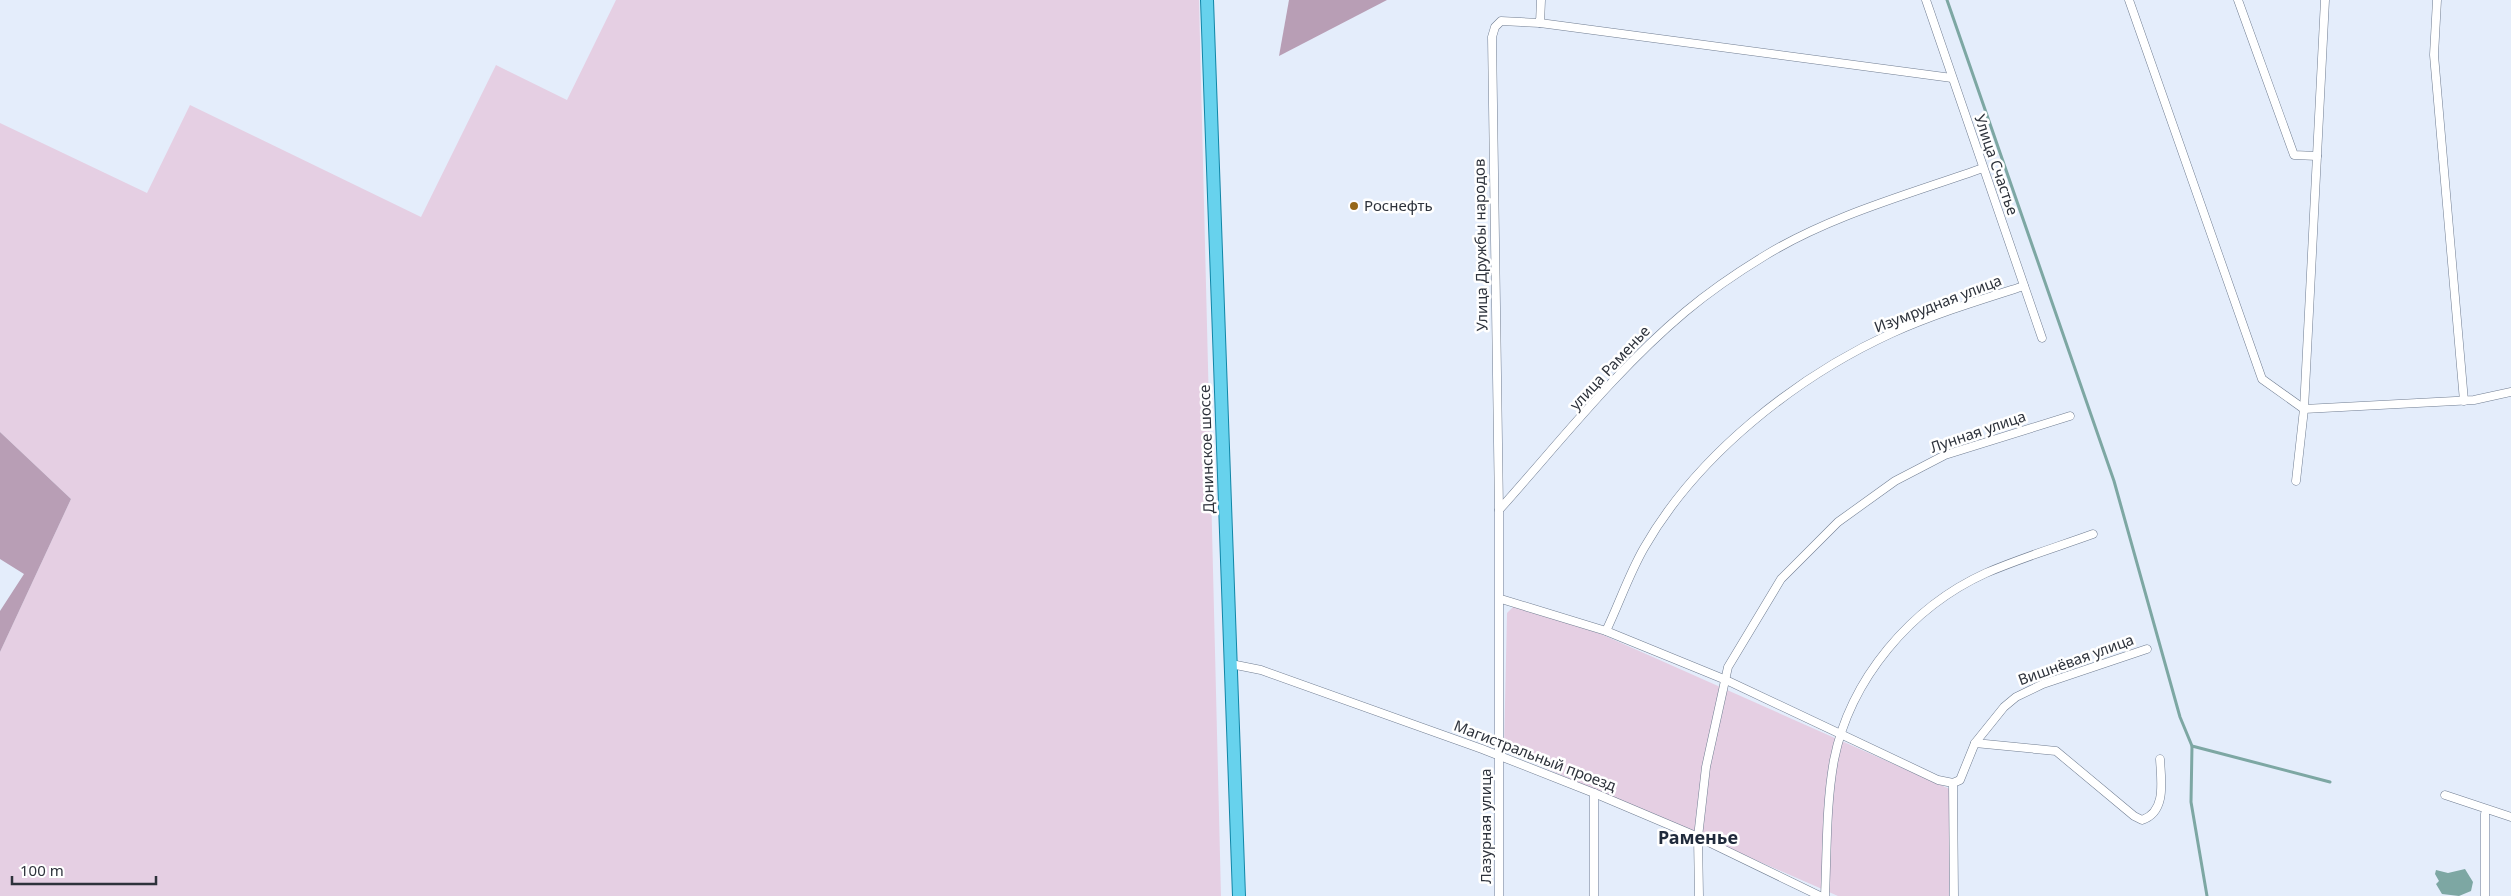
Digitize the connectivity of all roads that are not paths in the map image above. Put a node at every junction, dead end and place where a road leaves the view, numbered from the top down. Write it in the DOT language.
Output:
graph roads {
  1 [pos="1207,0"];
  2 [pos="1541,0"];
  3 [pos="1926,0"];
  4 [pos="2129,0"];
  5 [pos="2238,0"];
  6 [pos="2325,0"];
  7 [pos="2437,0"];
  8 [pos="1540,23"];
  9 [pos="1952,78"];
  10 [pos="2317,156"];
  11 [pos="1983,168"];
  12 [pos="2024,286"];
  13 [pos="2042,338"];
  14 [pos="2511,392"];
  15 [pos="2464,401"];
  16 [pos="2304,409"];
  17 [pos="2070,416"];
  18 [pos="2296,481"];
  19 [pos="1499,510"];
  20 [pos="2093,534"];
  21 [pos="1500,598"];
  22 [pos="1606,631"];
  23 [pos="2147,649"];
  24 [pos="1231,664"];
  25 [pos="1726,680"];
  26 [pos="1840,735"];
  27 [pos="1976,743"];
  28 [pos="1500,756"];
  29 [pos="2160,759"];
  30 [pos="1954,783"];
  31 [pos="1594,793"];
  32 [pos="2445,795"];
  33 [pos="2485,814"];
  34 [pos="2511,817"];
  35 [pos="1698,837"];
  36 [pos="1239,896"];
  37 [pos="1499,896"];
  38 [pos="1594,896"];
  39 [pos="1699,896"];
  40 [pos="1820,896"];
  41 [pos="1825,896"];
  42 [pos="1954,896"];
  43 [pos="2485,896"];
  1 -- 24 [label="main road, Донинское шоссе"];
  2 -- 8 [label="street"];
  3 -- 9 [label="street, Улица Счастье"];
  4 -- 16 [label="street"];
  5 -- 10 [label="street"];
  6 -- 10 [label="street"];
  7 -- 15 [label="street"];
  8 -- 9 [label="street, Улица Дружбы народов"];
  8 -- 19 [label="street, Улица Дружбы народов"];
  9 -- 11 [label="street, Улица Счастье"];
  10 -- 16 [label="street"];
  11 -- 12 [label="street, Улица Счастье"];
  11 -- 19 [label="street, улица Раменье"];
  12 -- 13 [label="street, Улица Счастье"];
  12 -- 22 [label="street, Изумрудная улица"];
  14 -- 15 [label="street"];
  15 -- 16 [label="street"];
  16 -- 18 [label="street"];
  17 -- 25 [label="street, Лунная улица"];
  19 -- 21 [label="street"];
  20 -- 26 [label="street"];
  21 -- 22 [label="street"];
  21 -- 28 [label="street"];
  22 -- 25 [label="street"];
  23 -- 27 [label="street, Вишнёвая улица"];
  24 -- 28 [label="street, Магистральный проезд"];
  24 -- 36 [label="main road, Донинское шоссе"];
  25 -- 26 [label="street"];
  25 -- 35 [label="street, Лунная улица"];
  26 -- 30 [label="street"];
  26 -- 41 [label="street"];
  27 -- 29 [label="street"];
  27 -- 30 [label="street, Вишнёвая улица"];
  28 -- 31 [label="street, Магистральный проезд"];
  28 -- 37 [label="street, Лазурная улица"];
  30 -- 42 [label="street"];
  31 -- 35 [label="street, Магистральный проезд"];
  31 -- 38 [label="street"];
  32 -- 34 [label="street"];
  33 -- 43 [label="street"];
  35 -- 39 [label="street, Лунная улица"];
  35 -- 40 [label="street, Магистральный проезд"];
}
